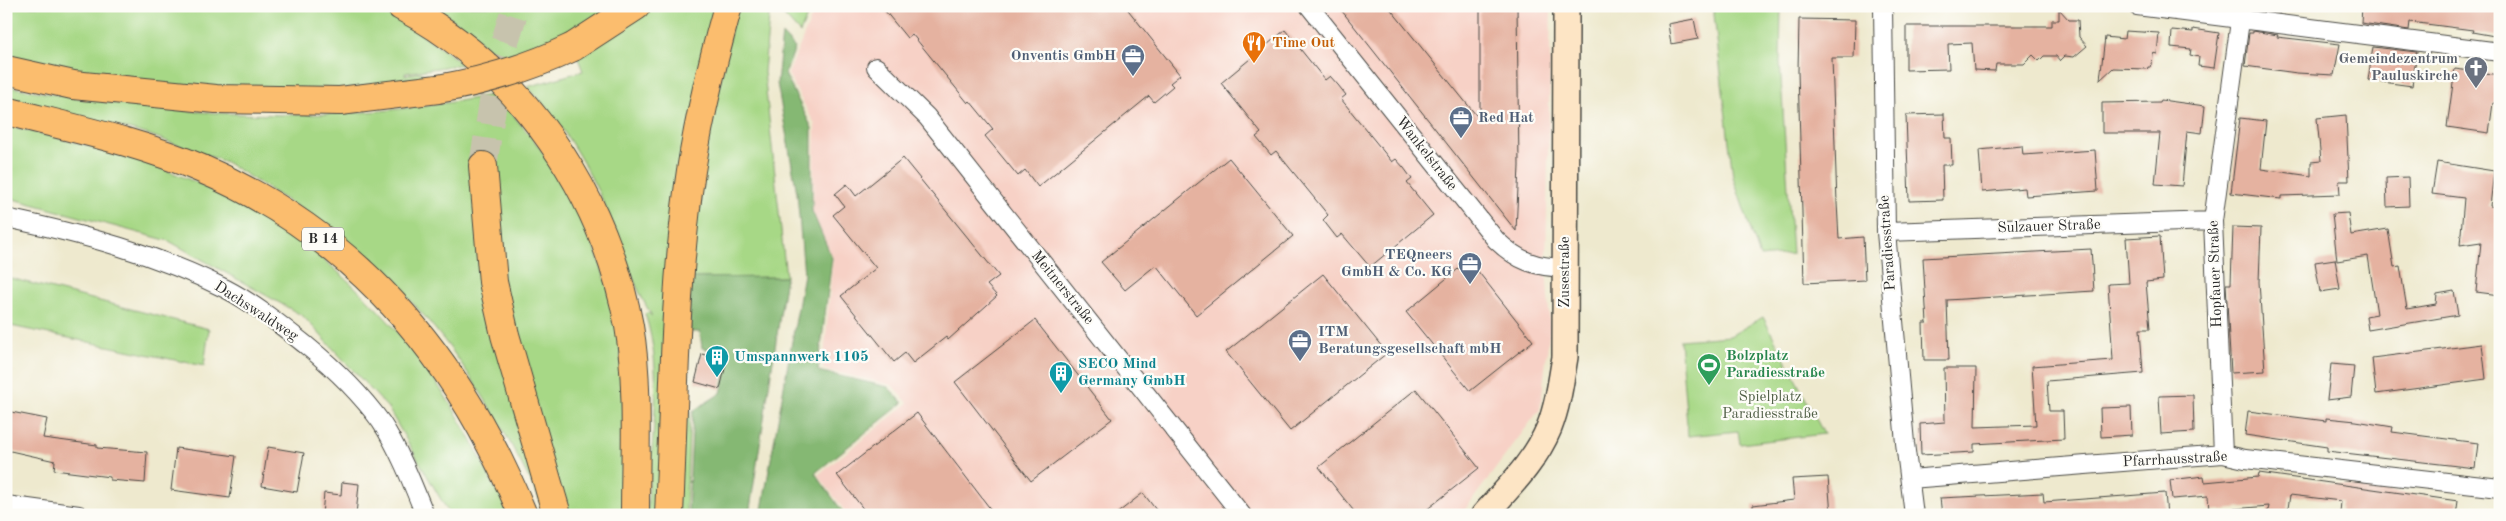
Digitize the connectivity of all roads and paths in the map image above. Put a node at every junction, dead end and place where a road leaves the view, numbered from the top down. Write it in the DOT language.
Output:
graph roads {
  1 [pos="401,6"];
  2 [pos="636,6"];
  3 [pos="728,6"];
  4 [pos="1309,6"];
  5 [pos="1566,6"];
  6 [pos="1883,6"];
  7 [pos="2137,6"];
  8 [pos="2242,13"];
  9 [pos="2500,52"];
  10 [pos="876,67"];
  11 [pos="6,70"];
  12 [pos="6,112"];
  13 [pos="483,166"];
  14 [pos="6,218"];
  15 [pos="2213,221"];
  16 [pos="1886,232"];
  17 [pos="1565,268"];
  18 [pos="2224,454"];
  19 [pos="1910,479"];
  20 [pos="2500,488"];
  21 [pos="6,505"];
  22 [pos="78,515"];
  23 [pos="425,515"];
  24 [pos="523,515"];
  25 [pos="557,515"];
  26 [pos="634,515"];
  27 [pos="668,515"];
  28 [pos="1242,515"];
  29 [pos="1484,515"];
  30 [pos="1914,515"];
  1 -- 26 [label="highway"];
  2 -- 11 [label="highway, bridge"];
  3 -- 27 [label="highway"];
  4 -- 17 [label="street, Wankelstraße"];
  5 -- 17 [label="street, Zusestraße"];
  6 -- 16 [label="street, Paradiesstraße"];
  7 -- 8 [label="street"];
  8 -- 9 [label="street"];
  8 -- 15 [label="street, Hopfauer Straße"];
  10 -- 28 [label="street, Meitnerstraße"];
  12 -- 24 [label="highway, B 14"];
  13 -- 25 [label="highway"];
  14 -- 23 [label="street, Dachswaldweg"];
  15 -- 16 [label="street, Sulzauer Straße"];
  15 -- 18 [label="street, Hopfauer Straße"];
  16 -- 19 [label="street, Paradiesstraße"];
  17 -- 29 [label="street, Zusestraße"];
  18 -- 19 [label="street, Pfarrhausstraße"];
  18 -- 20 [label="street, Pfarrhausstraße"];
  19 -- 30 [label="street, Paradiesstraße"];
  21 -- 22 [label="street"];
}
